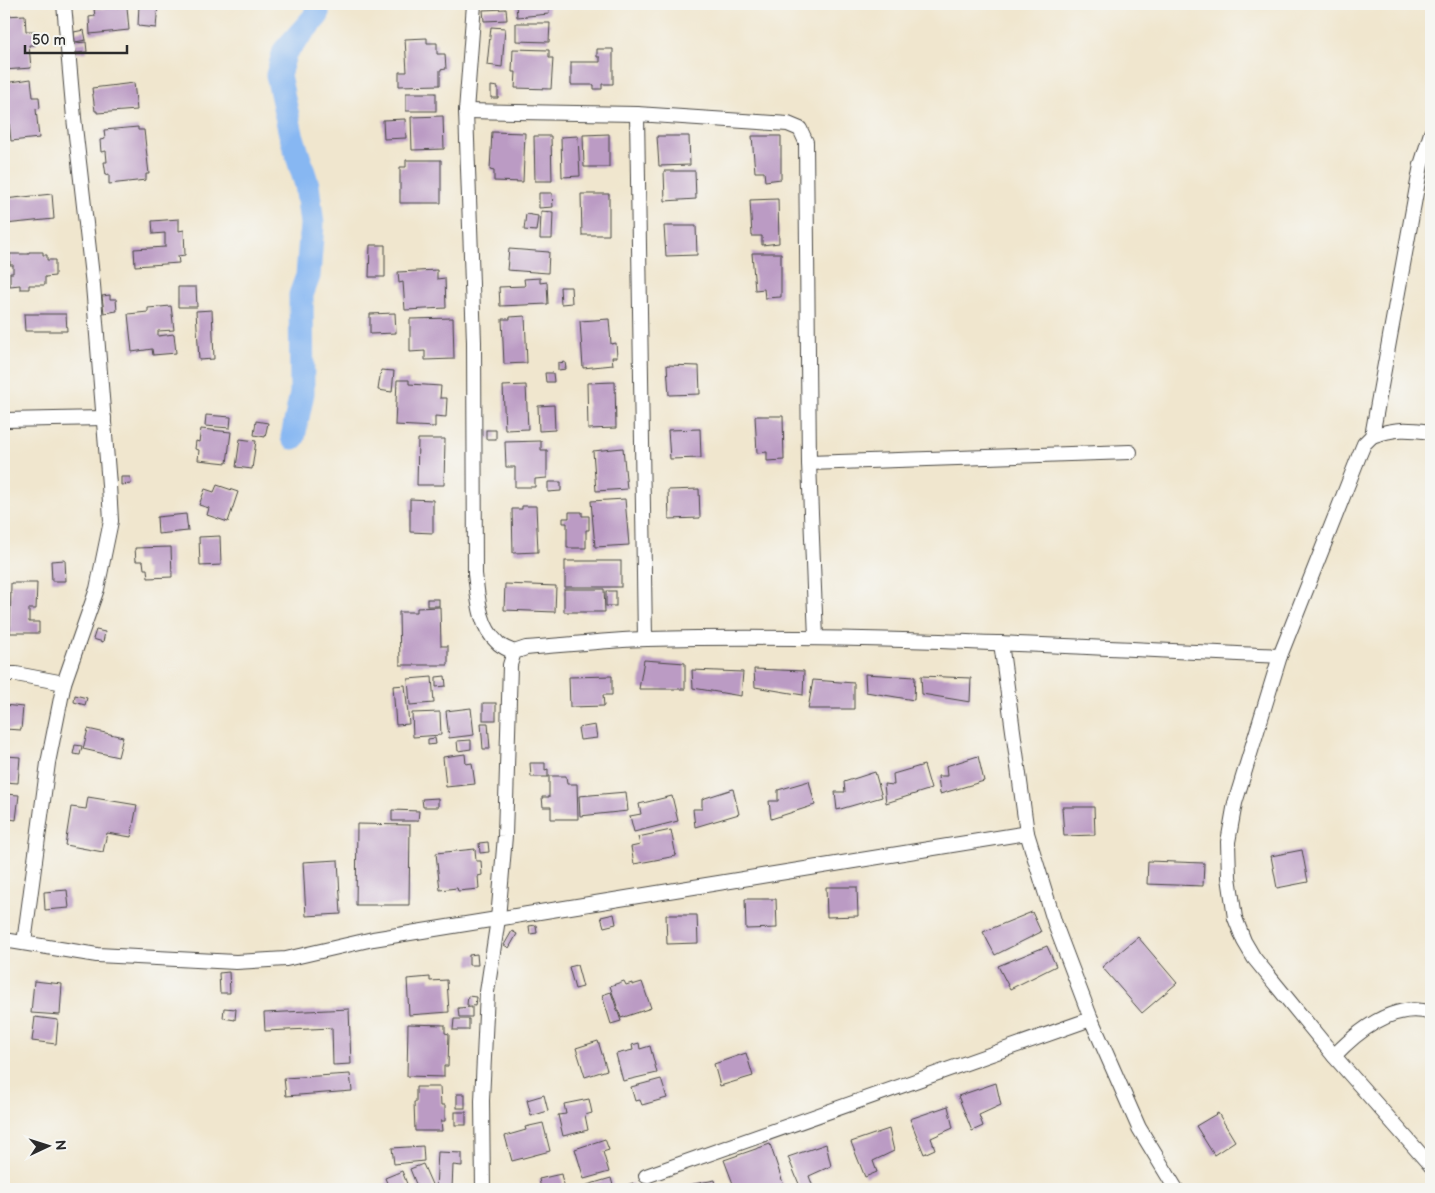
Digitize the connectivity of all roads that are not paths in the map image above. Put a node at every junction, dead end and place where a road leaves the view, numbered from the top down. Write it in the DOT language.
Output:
graph roads {
  1 [pos="64,4"];
  2 [pos="474,4"];
  3 [pos="466,110"];
  4 [pos="637,114"];
  5 [pos="1431,134"];
  6 [pos="1426,165"];
  7 [pos="104,418"];
  8 [pos="4,420"];
  9 [pos="1431,432"];
  10 [pos="1372,436"];
  11 [pos="1130,452"];
  12 [pos="809,463"];
  13 [pos="816,638"];
  14 [pos="645,639"];
  15 [pos="1001,643"];
  16 [pos="514,652"];
  17 [pos="1280,656"];
  18 [pos="4,674"];
  19 [pos="64,684"];
  20 [pos="1027,832"];
  21 [pos="498,919"];
  22 [pos="4,940"];
  23 [pos="24,943"];
  24 [pos="1431,1013"];
  25 [pos="1091,1020"];
  26 [pos="1334,1056"];
  27 [pos="1431,1166"];
  28 [pos="646,1176"];
  29 [pos="483,1189"];
  30 [pos="1176,1189"];
  1 -- 7 [label="street"];
  2 -- 3 [label="street"];
  3 -- 4 [label="street"];
  3 -- 16 [label="street"];
  4 -- 12 [label="street"];
  4 -- 14 [label="street"];
  5 -- 6 [label="street"];
  6 -- 10 [label="street"];
  7 -- 8 [label="street"];
  7 -- 19 [label="street"];
  9 -- 10 [label="street"];
  10 -- 17 [label="street"];
  11 -- 12 [label="street"];
  12 -- 13 [label="street"];
  13 -- 14 [label="street"];
  13 -- 15 [label="street"];
  14 -- 16 [label="street"];
  15 -- 17 [label="street"];
  15 -- 20 [label="street"];
  16 -- 21 [label="street"];
  17 -- 26 [label="street"];
  18 -- 19 [label="street"];
  19 -- 23 [label="street"];
  20 -- 21 [label="street"];
  20 -- 25 [label="street"];
  21 -- 23 [label="street"];
  21 -- 29 [label="street"];
  22 -- 23 [label="street"];
  24 -- 26 [label="street"];
  25 -- 28 [label="street"];
  25 -- 30 [label="street"];
  26 -- 27 [label="street"];
}
